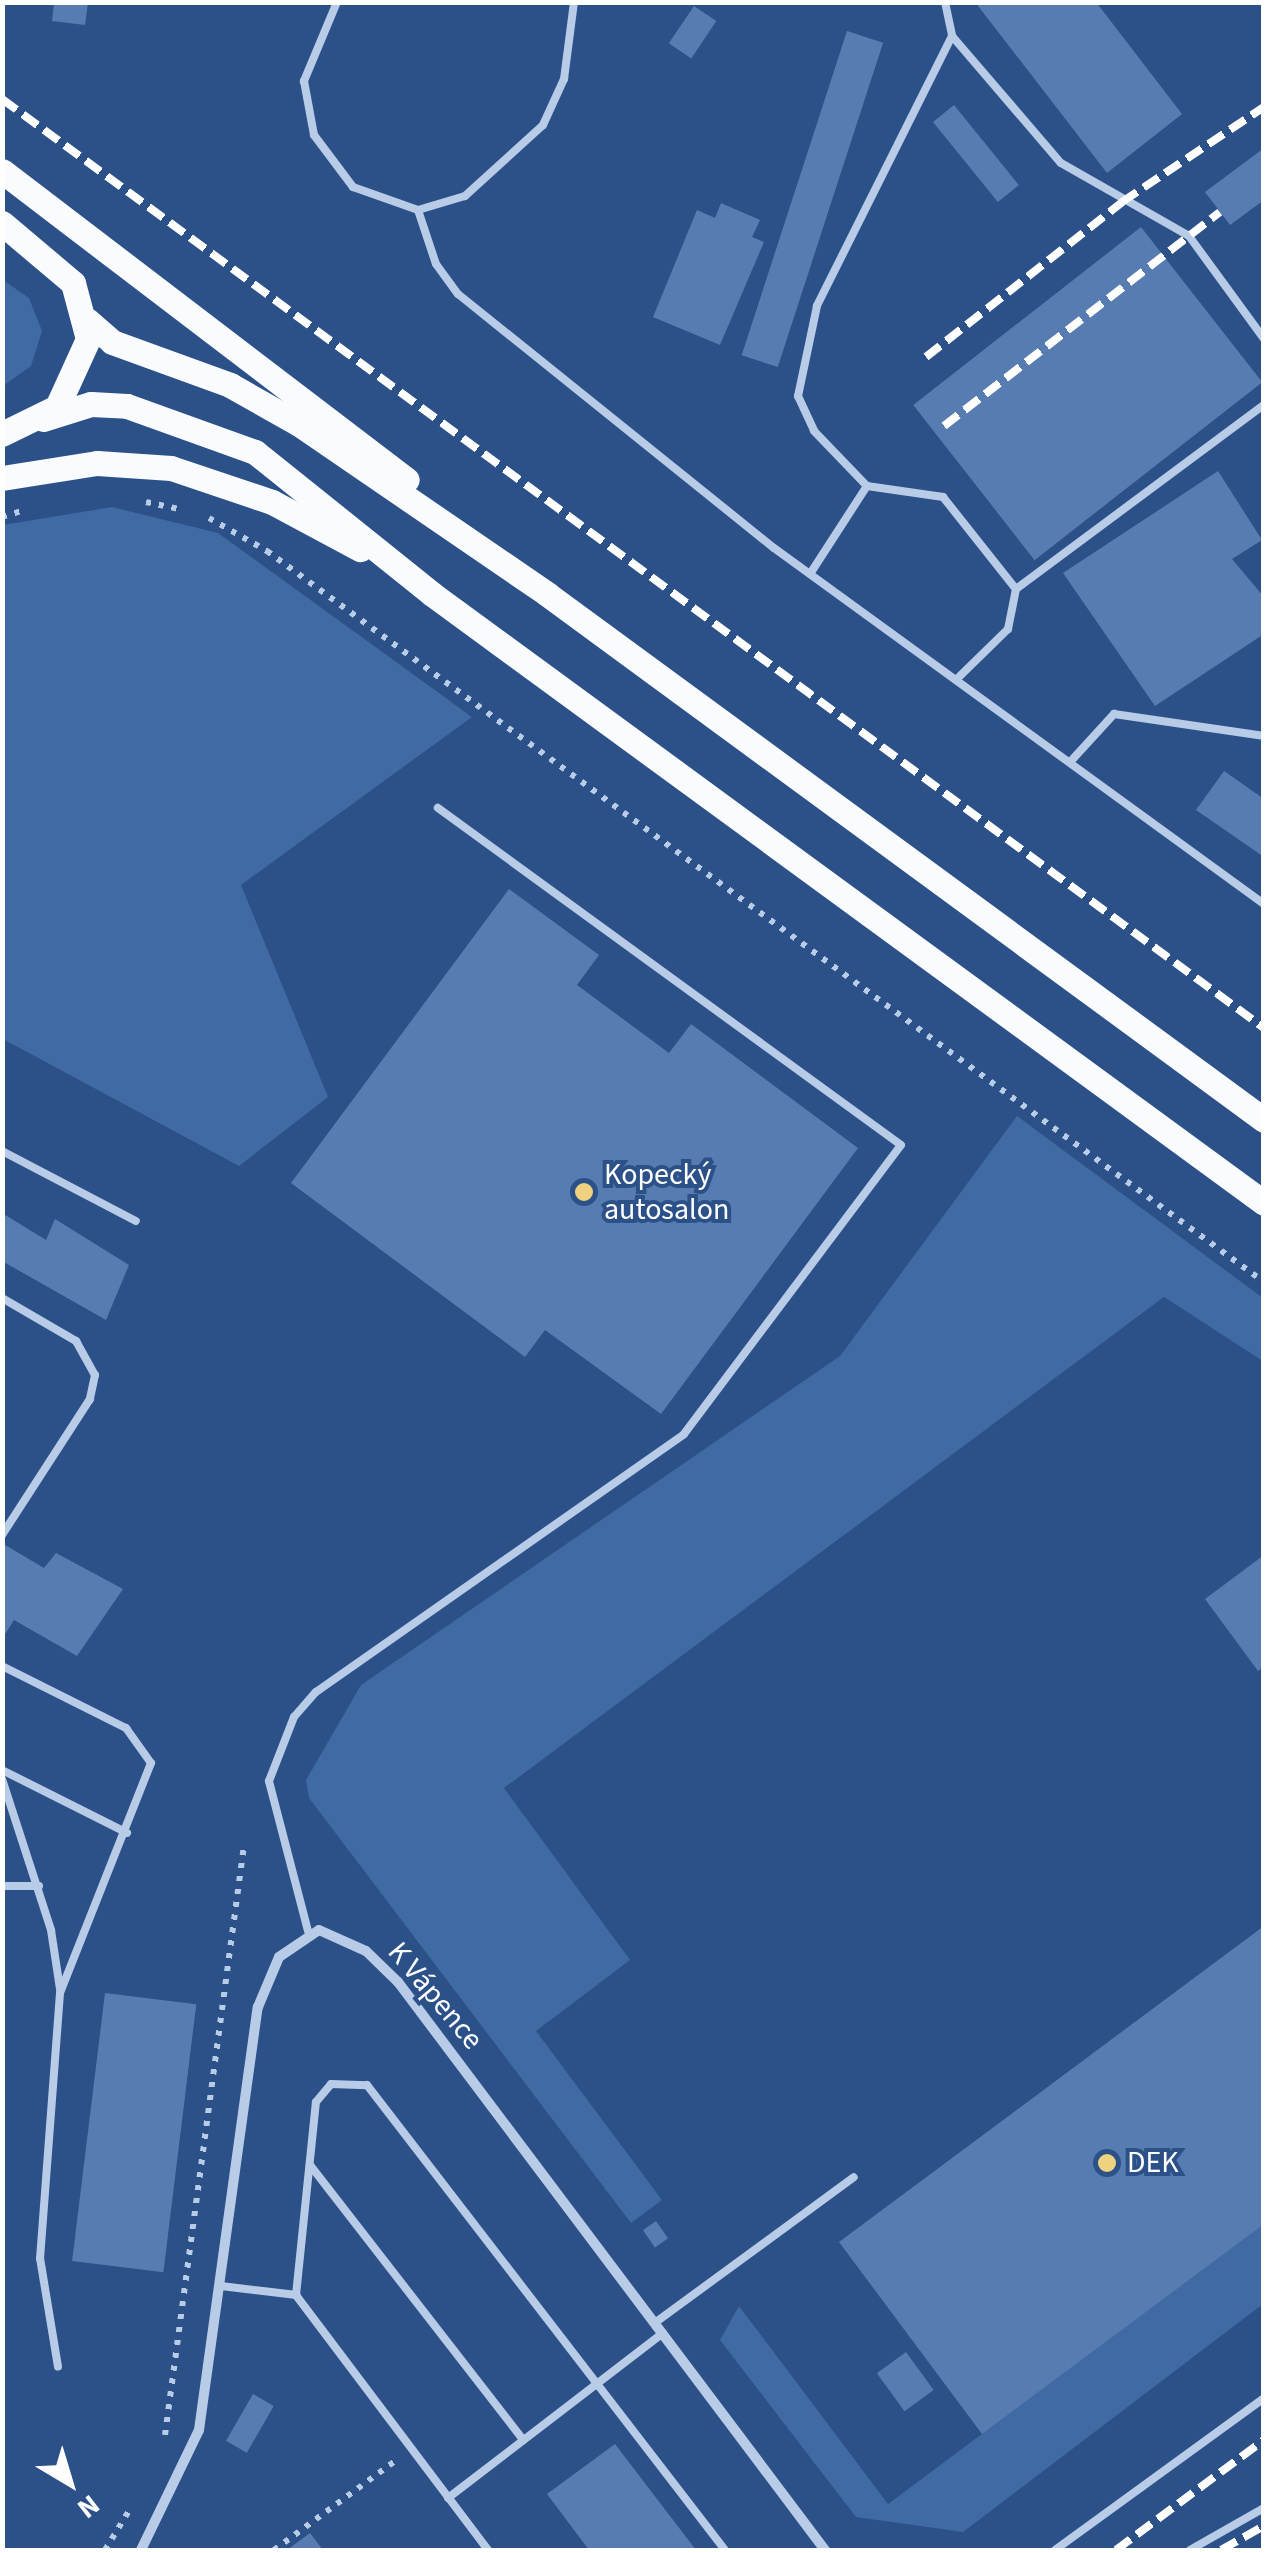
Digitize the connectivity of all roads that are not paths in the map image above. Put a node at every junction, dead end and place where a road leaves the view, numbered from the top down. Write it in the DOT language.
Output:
graph roads {
  1 [pos="337,2"];
  2 [pos="574,2"];
  3 [pos="945,2"];
  4 [pos="952,36"];
  5 [pos="2,171"];
  6 [pos="418,210"];
  7 [pos="2,223"];
  8 [pos="2,236"];
  9 [pos="30,244"];
  10 [pos="86,320"];
  11 [pos="1264,340"];
  12 [pos="1264,405"];
  13 [pos="43,419"];
  14 [pos="2,434"];
  15 [pos="2,478"];
  16 [pos="866,486"];
  17 [pos="810,574"];
  18 [pos="1016,589"];
  19 [pos="432,594"];
  20 [pos="547,594"];
  21 [pos="956,679"];
  22 [pos="1264,736"];
  23 [pos="1071,761"];
  24 [pos="438,808"];
  25 [pos="1264,904"];
  26 [pos="1264,1120"];
  27 [pos="2,1152"];
  28 [pos="1264,1203"];
  29 [pos="136,1221"];
  30 [pos="2,1298"];
  31 [pos="2,1535"];
  32 [pos="2,1666"];
  33 [pos="2,1770"];
  34 [pos="2,1779"];
  35 [pos="126,1834"];
  36 [pos="2,1886"];
  37 [pos="39,1886"];
  38 [pos="308,1932"];
  39 [pos="60,1993"];
  40 [pos="310,2165"];
  41 [pos="854,2177"];
  42 [pos="221,2286"];
  43 [pos="296,2295"];
  44 [pos="660,2327"];
  45 [pos="58,2367"];
  46 [pos="598,2383"];
  47 [pos="1264,2398"];
  48 [pos="523,2440"];
  49 [pos="448,2498"];
  50 [pos="1264,2508"];
  51 [pos="141,2550"];
  52 [pos="488,2550"];
  53 [pos="726,2550"];
  54 [pos="825,2550"];
  55 [pos="1055,2550"];
  56 [pos="1190,2550"];
  1 -- 6 [label="lane"];
  2 -- 6 [label="lane"];
  3 -- 4 [label="lane"];
  4 -- 11 [label="lane"];
  4 -- 16 [label="lane"];
  5 -- 20 [label="main road"];
  6 -- 17 [label="lane"];
  7 -- 9 [label="main road"];
  8 -- 9 [label="main road"];
  9 -- 10 [label="main road"];
  10 -- 13 [label="main road"];
  10 -- 20 [label="main road"];
  12 -- 18 [label="lane"];
  13 -- 14 [label="main road"];
  13 -- 19 [label="main road"];
  15 -- 19 [label="main road"];
  16 -- 17 [label="lane"];
  16 -- 18 [label="lane"];
  17 -- 21 [label="lane"];
  18 -- 21 [label="lane"];
  19 -- 28 [label="main road"];
  20 -- 26 [label="main road"];
  21 -- 23 [label="lane"];
  22 -- 23 [label="lane"];
  23 -- 25 [label="lane"];
  24 -- 38 [label="lane"];
  27 -- 29 [label="lane"];
  30 -- 31 [label="lane"];
  32 -- 35 [label="lane"];
  33 -- 35 [label="lane"];
  34 -- 37 [label="lane"];
  35 -- 39 [label="lane"];
  36 -- 37 [label="lane"];
  37 -- 39 [label="lane"];
  38 -- 42 [label="street"];
  38 -- 44 [label="street, K Vápence"];
  39 -- 45 [label="lane"];
  40 -- 43 [label="lane"];
  40 -- 46 [label="lane"];
  40 -- 48 [label="lane"];
  41 -- 44 [label="lane"];
  42 -- 43 [label="lane"];
  42 -- 51 [label="street"];
  43 -- 49 [label="lane"];
  44 -- 46 [label="lane"];
  44 -- 54 [label="street, K Vápence"];
  46 -- 48 [label="lane"];
  46 -- 53 [label="lane"];
  47 -- 55 [label="lane"];
  48 -- 49 [label="lane"];
  49 -- 52 [label="lane"];
  50 -- 56 [label="lane"];
}
